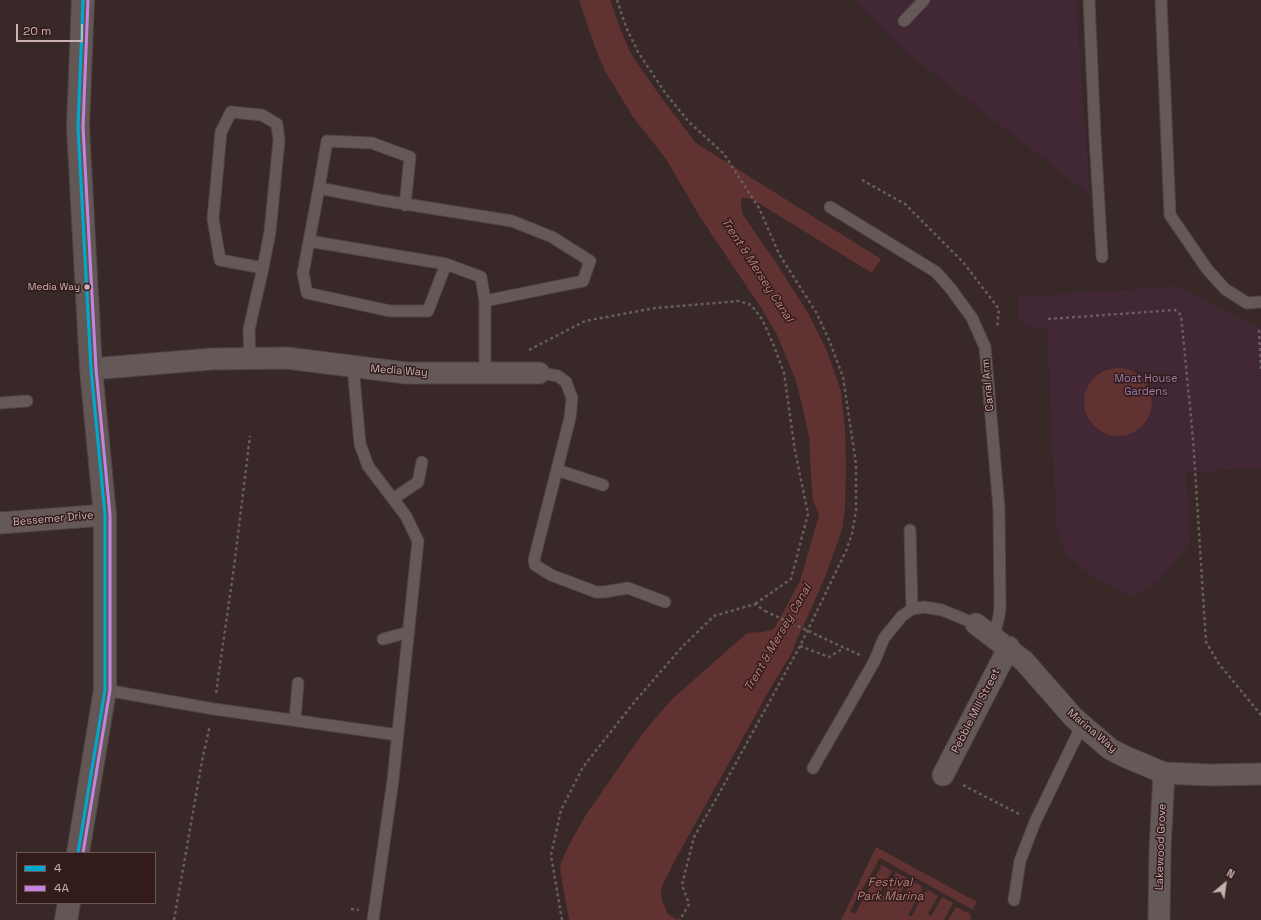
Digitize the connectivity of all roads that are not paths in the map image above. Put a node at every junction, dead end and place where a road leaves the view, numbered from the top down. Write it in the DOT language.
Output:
graph roads {
  1 [pos="83,0"];
  2 [pos="924,0"];
  3 [pos="1089,0"];
  4 [pos="1161,0"];
  5 [pos="904,22"];
  6 [pos="319,188"];
  7 [pos="404,204"];
  8 [pos="830,207"];
  9 [pos="309,241"];
  10 [pos="1102,257"];
  11 [pos="446,264"];
  12 [pos="262,268"];
  13 [pos="485,301"];
  14 [pos="1261,302"];
  15 [pos="250,359"];
  16 [pos="353,367"];
  17 [pos="91,369"];
  18 [pos="484,373"];
  19 [pos="533,373"];
  20 [pos="27,401"];
  21 [pos="0,403"];
  22 [pos="422,462"];
  23 [pos="557,470"];
  24 [pos="603,485"];
  25 [pos="393,499"];
  26 [pos="105,515"];
  27 [pos="0,524"];
  28 [pos="910,530"];
  29 [pos="665,602"];
  30 [pos="912,609"];
  31 [pos="976,624"];
  32 [pos="409,632"];
  33 [pos="383,640"];
  34 [pos="1001,642"];
  35 [pos="298,683"];
  36 [pos="104,690"];
  37 [pos="295,720"];
  38 [pos="1082,725"];
  39 [pos="398,735"];
  40 [pos="813,768"];
  41 [pos="1164,773"];
  42 [pos="1261,774"];
  43 [pos="943,775"];
  44 [pos="78,852"];
  45 [pos="1014,900"];
  46 [pos="69,904"];
  47 [pos="66,920"];
  48 [pos="374,920"];
  49 [pos="1159,920"];
  1 -- 17 [label="street"];
  2 -- 5 [label="lane"];
  3 -- 10 [label="lane"];
  4 -- 14 [label="lane"];
  6 -- 7 [label="lane"];
  6 -- 7 [label="lane"];
  6 -- 9 [label="lane"];
  7 -- 13 [label="lane"];
  8 -- 34 [label="lane, Canal Arm"];
  9 -- 11 [label="lane"];
  9 -- 11 [label="lane"];
  11 -- 13 [label="lane"];
  12 -- 12 [label="lane"];
  12 -- 15 [label="lane"];
  13 -- 18 [label="lane"];
  15 -- 16 [label="street, Media Way"];
  15 -- 17 [label="street, Media Way"];
  16 -- 18 [label="street, Media Way"];
  16 -- 25 [label="lane"];
  17 -- 26 [label="street"];
  18 -- 19 [label="street, Media Way"];
  19 -- 23 [label="lane"];
  20 -- 21 [label="lane"];
  22 -- 25 [label="lane"];
  23 -- 24 [label="lane"];
  23 -- 29 [label="lane"];
  25 -- 32 [label="lane"];
  26 -- 27 [label="street, Bessemer Drive"];
  26 -- 36 [label="street"];
  28 -- 30 [label="lane"];
  30 -- 31 [label="lane"];
  30 -- 40 [label="lane"];
  31 -- 34 [label="street, Marina Way"];
  32 -- 33 [label="lane"];
  32 -- 39 [label="lane"];
  34 -- 38 [label="street, Marina Way"];
  34 -- 43 [label="street, Pebble Mill Street"];
  35 -- 37 [label="lane"];
  36 -- 37 [label="lane"];
  36 -- 44 [label="street"];
  37 -- 39 [label="lane"];
  38 -- 41 [label="street, Marina Way"];
  38 -- 45 [label="lane"];
  39 -- 48 [label="lane"];
  41 -- 42 [label="street, Marina Way"];
  41 -- 49 [label="street, Lakewood Grove"];
  46 -- 47 [label="street"];
}
